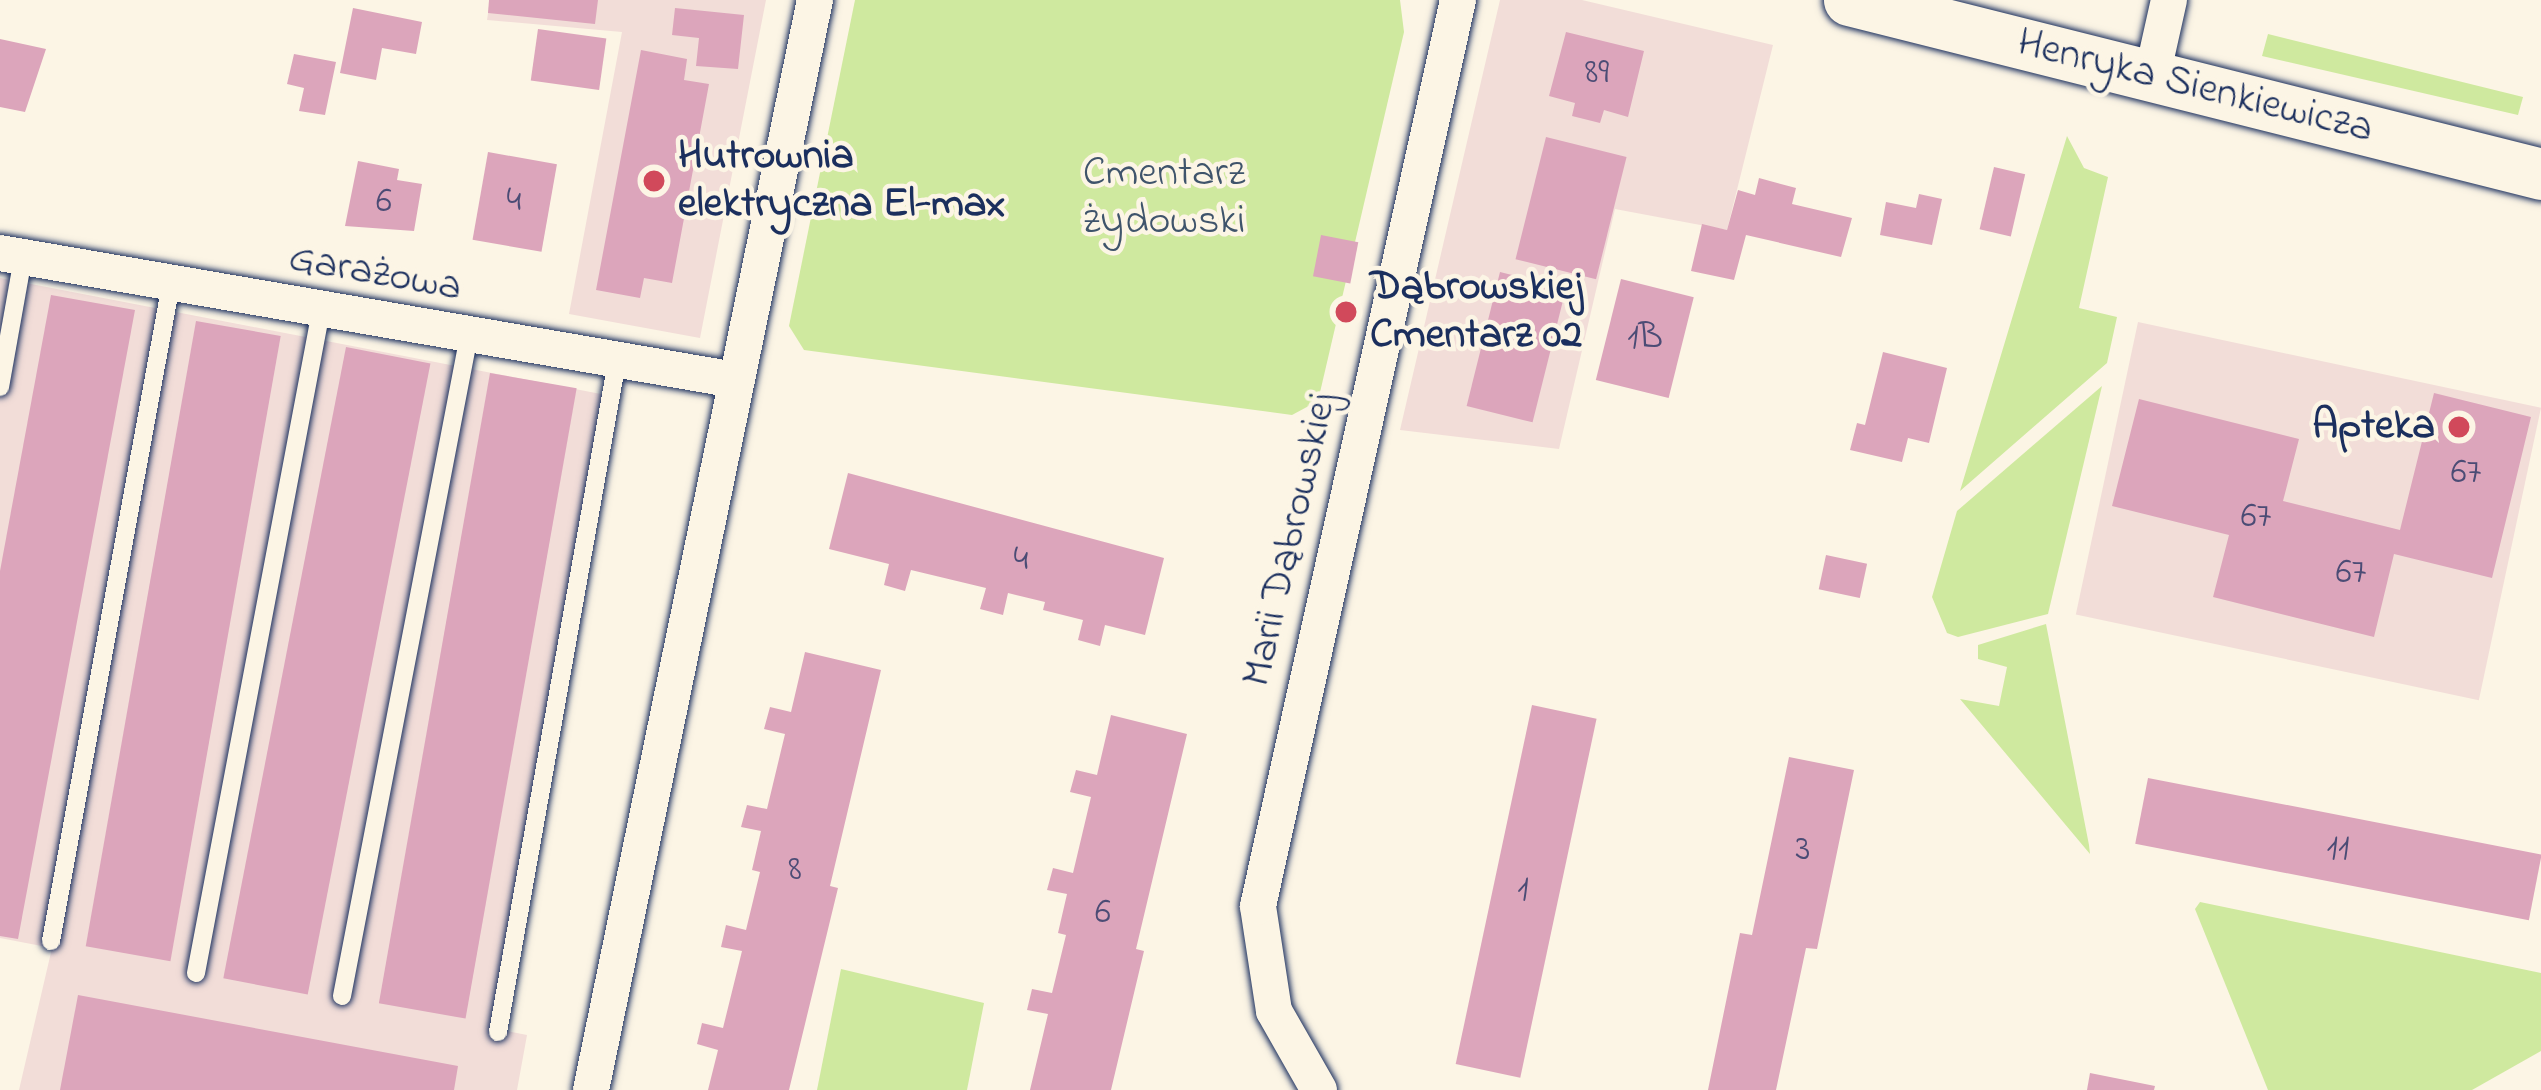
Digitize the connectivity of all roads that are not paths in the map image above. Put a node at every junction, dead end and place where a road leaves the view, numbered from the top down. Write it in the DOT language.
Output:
graph roads {
  1 [pos="815,0"];
  2 [pos="1458,0"];
  3 [pos="1850,0"];
  4 [pos="2169,0"];
  5 [pos="2152,76"];
  6 [pos="2541,174"];
  7 [pos="11,255"];
  8 [pos="170,284"];
  9 [pos="322,310"];
  10 [pos="469,335"];
  11 [pos="617,362"];
  12 [pos="734,380"];
  13 [pos="0,387"];
  14 [pos="51,941"];
  15 [pos="196,973"];
  16 [pos="342,996"];
  17 [pos="498,1032"];
  18 [pos="591,1090"];
  19 [pos="1319,1090"];
  1 -- 12 [label="street"];
  2 -- 19 [label="street, Marii Dąbrowskiej"];
  3 -- 5 [label="street, Henryka Sienkiewicza"];
  4 -- 5 [label="street"];
  5 -- 6 [label="street, Henryka Sienkiewicza"];
  7 -- 8 [label="street, Garażowa"];
  7 -- 13 [label="lane"];
  8 -- 9 [label="street, Garażowa"];
  8 -- 14 [label="lane"];
  9 -- 10 [label="street, Garażowa"];
  9 -- 15 [label="lane"];
  10 -- 11 [label="street, Garażowa"];
  10 -- 16 [label="lane"];
  11 -- 12 [label="street, Garażowa"];
  11 -- 17 [label="lane"];
  12 -- 18 [label="street"];
}
